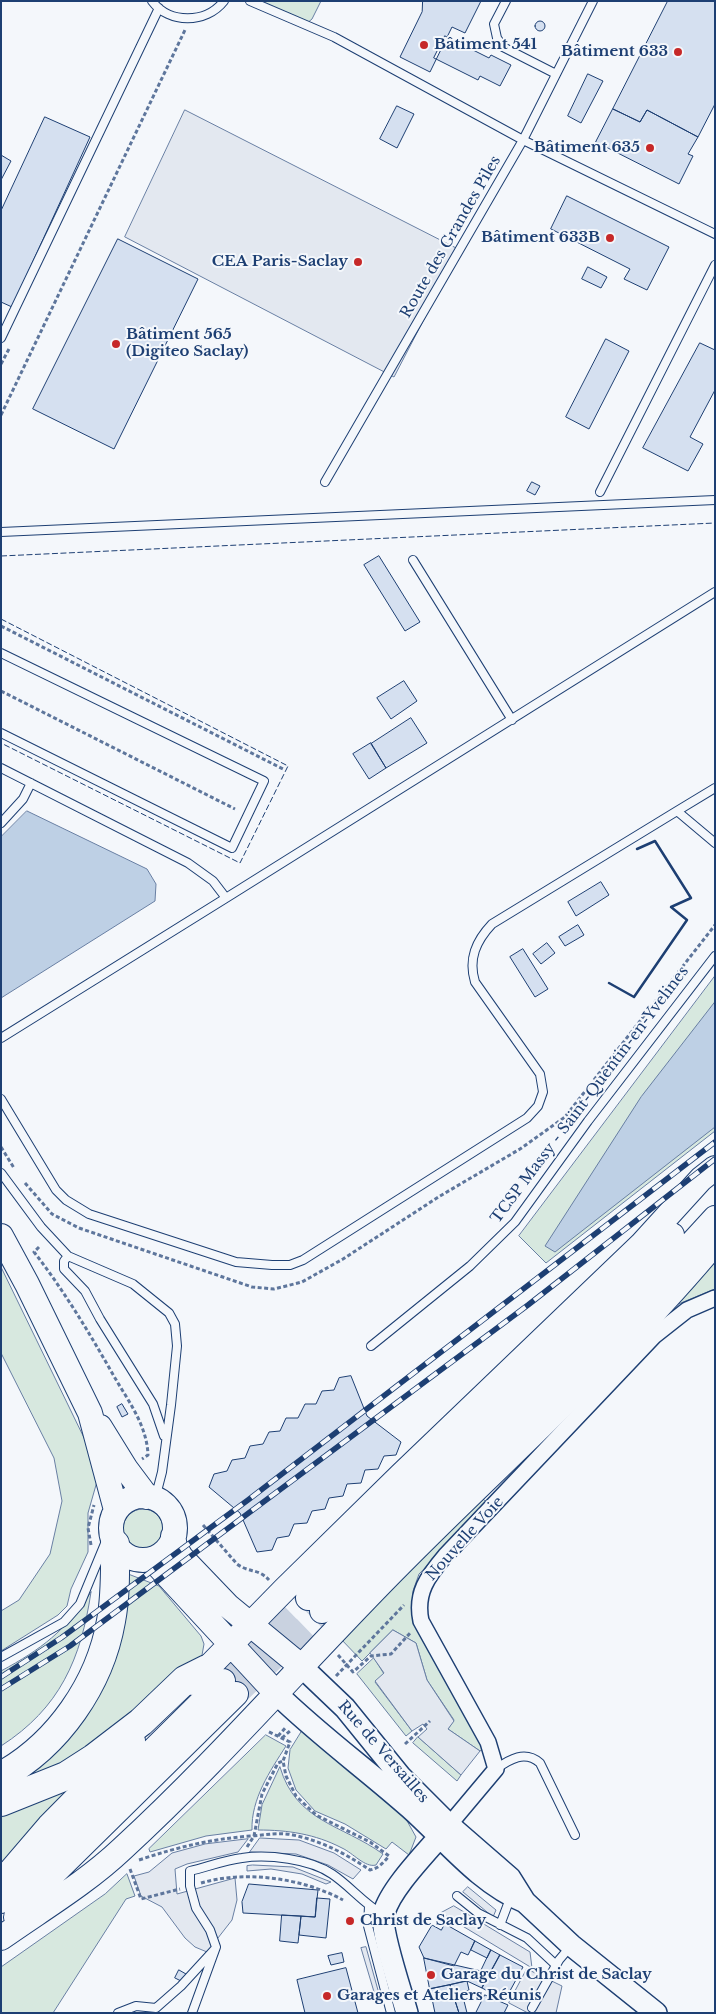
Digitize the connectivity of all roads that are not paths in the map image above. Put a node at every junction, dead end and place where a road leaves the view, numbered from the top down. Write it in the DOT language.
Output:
graph roads {
  1 [pos="152,1"];
  2 [pos="224,1"];
  3 [pos="250,1"];
  4 [pos="506,1"];
  5 [pos="593,1"];
  6 [pos="159,8"];
  7 [pos="556,74"];
  8 [pos="523,140"];
  9 [pos="715,234"];
  10 [pos="715,265"];
  11 [pos="1,338"];
  12 [pos="325,482"];
  13 [pos="600,492"];
  14 [pos="715,500"];
  15 [pos="1,532"];
  16 [pos="413,560"];
  17 [pos="715,592"];
  18 [pos="1,653"];
  19 [pos="512,720"];
  20 [pos="1,733"];
  21 [pos="1,768"];
  22 [pos="31,783"];
  23 [pos="715,788"];
  24 [pos="677,811"];
  25 [pos="1,823"];
  26 [pos="715,843"];
  27 [pos="226,898"];
  28 [pos="715,956"];
  29 [pos="1,1038"];
  30 [pos="1,1099"];
  31 [pos="715,1168"];
  32 [pos="1,1173"];
  33 [pos="715,1184"];
  34 [pos="715,1218"];
  35 [pos="1,1236"];
  36 [pos="715,1243"];
  37 [pos="68,1256"];
  38 [pos="715,1298"];
  39 [pos="371,1346"];
  40 [pos="90,1414"];
  41 [pos="165,1438"];
  42 [pos="151,1498"];
  43 [pos="108,1528"];
  44 [pos="174,1536"];
  45 [pos="152,1559"];
  46 [pos="251,1624"];
  47 [pos="231,1646"];
  48 [pos="1,1656"];
  49 [pos="302,1667"];
  50 [pos="222,1681"];
  51 [pos="277,1694"];
  52 [pos="496,1769"];
  53 [pos="1,1776"];
  54 [pos="1,1802"];
  55 [pos="444,1831"];
  56 [pos="575,1835"];
  57 [pos="1,1882"];
  58 [pos="457,1896"];
  59 [pos="518,1899"];
  60 [pos="1,1901"];
  61 [pos="376,1910"];
  62 [pos="500,1925"];
  63 [pos="1,1933"];
  64 [pos="1,1938"];
  65 [pos="571,1945"];
  66 [pos="216,1948"];
  67 [pos="556,1966"];
  68 [pos="532,2008"];
  69 [pos="157,2010"];
  70 [pos="650,2011"];
  71 [pos="118,2013"];
  72 [pos="192,2013"];
  73 [pos="391,2013"];
  74 [pos="407,2013"];
  1 -- 6 [label="lane"];
  2 -- 6 [label="lane"];
  3 -- 8 [label="lane"];
  4 -- 7 [label="lane"];
  5 -- 7 [label="lane, Route des Grandes Piles"];
  6 -- 11 [label="lane"];
  7 -- 8 [label="lane, Route des Grandes Piles"];
  8 -- 9 [label="lane"];
  8 -- 12 [label="lane, Route des Grandes Piles"];
  10 -- 13 [label="lane"];
  14 -- 15 [label="lane"];
  16 -- 19 [label="lane"];
  17 -- 19 [label="lane"];
  18 -- 20 [label="lane"];
  19 -- 27 [label="lane"];
  21 -- 22 [label="lane"];
  22 -- 25 [label="lane"];
  22 -- 27 [label="lane"];
  23 -- 24 [label="lane"];
  24 -- 26 [label="lane"];
  24 -- 30 [label="lane"];
  27 -- 29 [label="lane"];
  28 -- 39 [label="lane, TCSP Massy - Saint-Quentin-en-Yvelines"];
  31 -- 46 [label="main road"];
  32 -- 37 [label="lane"];
  33 -- 34 [label="main road"];
  35 -- 40 [label="main road"];
  36 -- 49 [label="main road"];
  37 -- 41 [label="lane"];
  37 -- 41 [label="lane"];
  38 -- 52 [label="street, Nouvelle Voie"];
  40 -- 42 [label="main road"];
  40 -- 43 [label="main road"];
  41 -- 42 [label="lane"];
  42 -- 43 [label="main road"];
  42 -- 44 [label="main road"];
  43 -- 45 [label="main road"];
  43 -- 48 [label="lane"];
  43 -- 53 [label="highway"];
  44 -- 45 [label="main road"];
  44 -- 46 [label="main road"];
  45 -- 47 [label="main road"];
  46 -- 47 [label="main road"];
  46 -- 49 [label="main road"];
  47 -- 50 [label="main road"];
  47 -- 51 [label="main road"];
  49 -- 51 [label="main road"];
  49 -- 55 [label="main road, Rue de Versailles"];
  50 -- 54 [label="highway"];
  50 -- 57 [label="main road"];
  50 -- 60 [label="main road"];
  50 -- 63 [label="main road"];
  51 -- 55 [label="main road, Rue de Versailles"];
  51 -- 64 [label="main road"];
  52 -- 55 [label="street"];
  52 -- 56 [label="lane"];
  55 -- 59 [label="main road, Rue de Versailles"];
  55 -- 61 [label="main road"];
  58 -- 62 [label="lane"];
  59 -- 62 [label="lane"];
  59 -- 65 [label="main road, Rue de Versailles"];
  61 -- 66 [label="lane"];
  61 -- 73 [label="lane"];
  61 -- 74 [label="main road"];
  62 -- 67 [label="lane"];
  65 -- 67 [label="lane"];
  65 -- 70 [label="main road, Rue de Versailles"];
  66 -- 69 [label="lane"];
  66 -- 72 [label="lane"];
  67 -- 68 [label="lane"];
  69 -- 71 [label="lane"];
}
